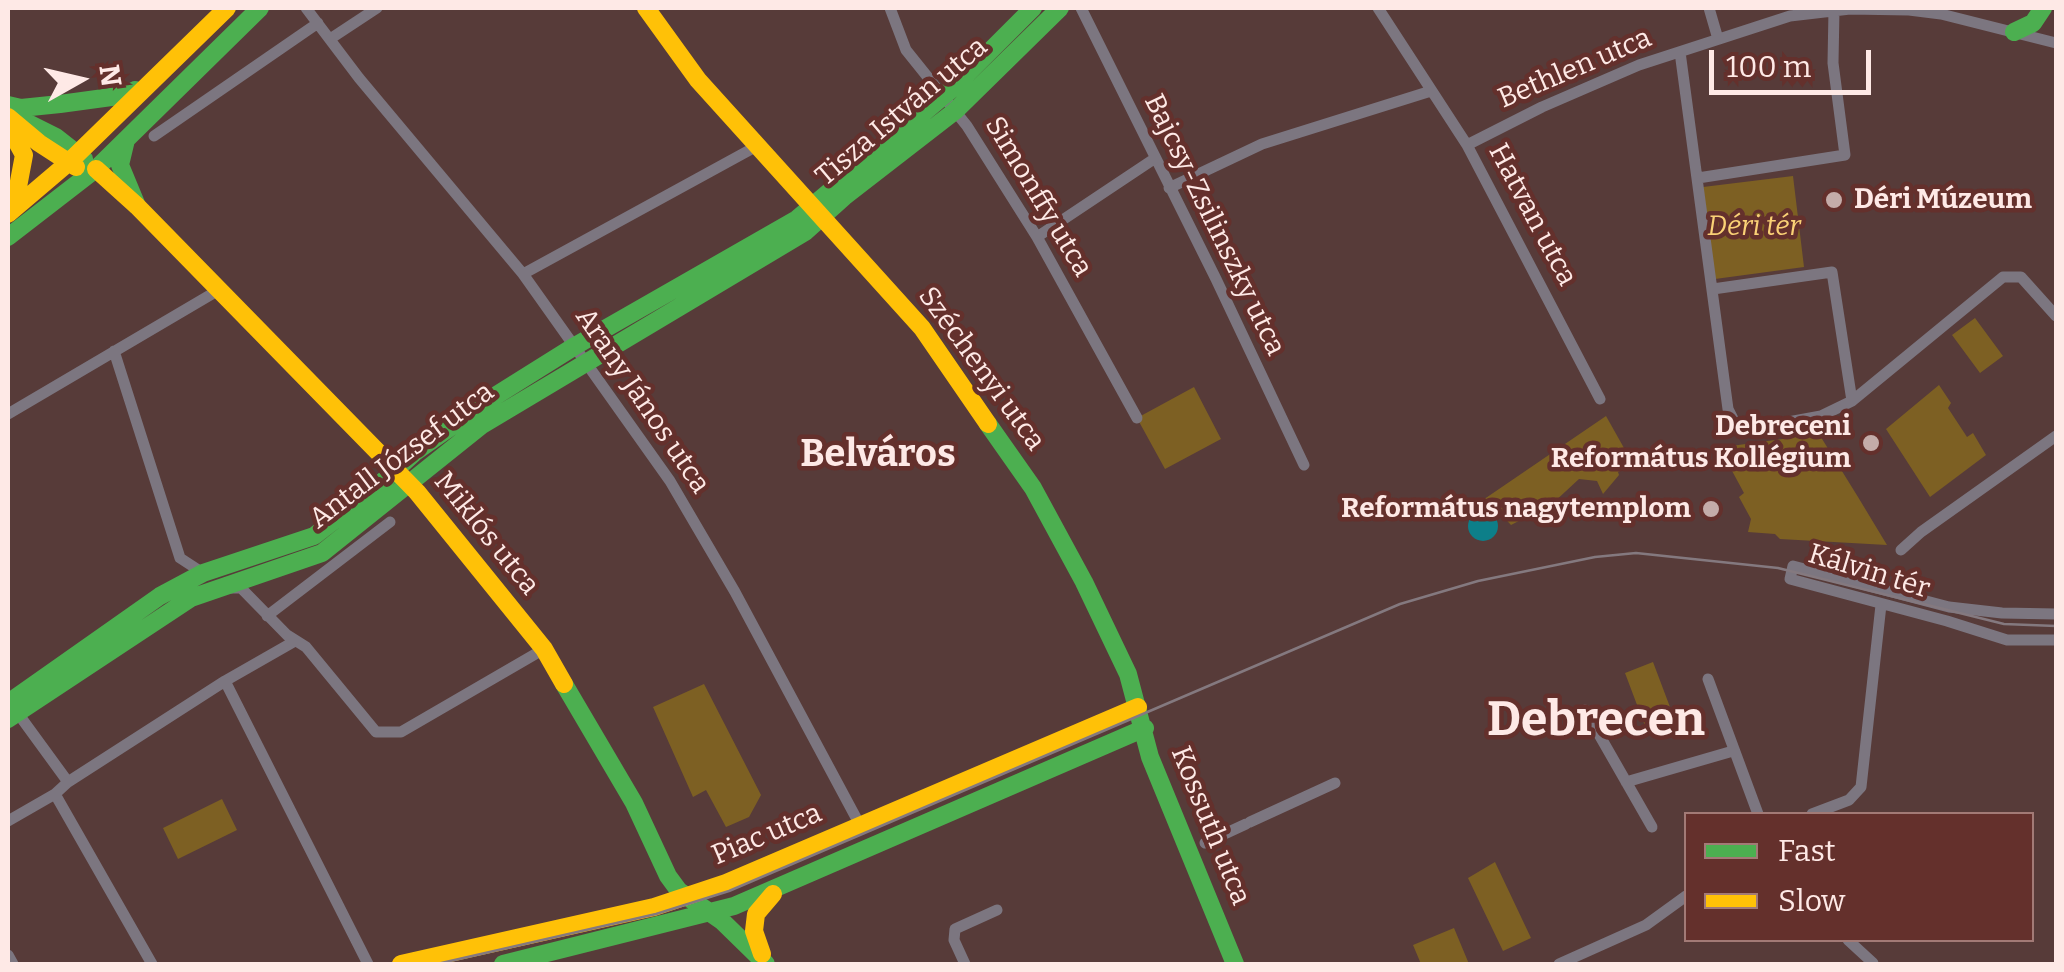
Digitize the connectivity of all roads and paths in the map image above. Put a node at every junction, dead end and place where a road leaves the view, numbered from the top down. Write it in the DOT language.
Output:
graph roads {
  1 [pos="227,8"];
  2 [pos="260,8"];
  3 [pos="306,8"];
  4 [pos="377,8"];
  5 [pos="646,8"];
  6 [pos="890,8"];
  7 [pos="1033,8"];
  8 [pos="1060,8"];
  9 [pos="1080,8"];
  10 [pos="1378,8"];
  11 [pos="1709,8"];
  12 [pos="2043,8"];
  13 [pos="1834,10"];
  14 [pos="318,23"];
  15 [pos="2014,32"];
  16 [pos="330,39"];
  17 [pos="1718,39"];
  18 [pos="2056,43"];
  19 [pos="1680,52"];
  20 [pos="153,80"];
  21 [pos="1432,91"];
  22 [pos="949,104"];
  23 [pos="8,111"];
  24 [pos="8,126"];
  25 [pos="154,136"];
  26 [pos="127,137"];
  27 [pos="757,146"];
  28 [pos="1467,146"];
  29 [pos="72,158"];
  30 [pos="1154,159"];
  31 [pos="96,168"];
  32 [pos="1698,178"];
  33 [pos="1169,188"];
  34 [pos="55,200"];
  35 [pos="137,206"];
  36 [pos="11,211"];
  37 [pos="816,211"];
  38 [pos="8,237"];
  39 [pos="1038,237"];
  40 [pos="522,274"];
  41 [pos="1713,289"];
  42 [pos="217,291"];
  43 [pos="2056,316"];
  44 [pos="575,346"];
  45 [pos="114,351"];
  46 [pos="587,362"];
  47 [pos="1600,400"];
  48 [pos="1852,400"];
  49 [pos="8,414"];
  50 [pos="1137,418"];
  51 [pos="2056,436"];
  52 [pos="1304,464"];
  53 [pos="403,476"];
  54 [pos="390,522"];
  55 [pos="1902,550"];
  56 [pos="284,568"];
  57 [pos="203,573"];
  58 [pos="218,588"];
  59 [pos="1880,604"];
  60 [pos="264,613"];
  61 [pos="2056,614"];
  62 [pos="2056,640"];
  63 [pos="294,641"];
  64 [pos="544,649"];
  65 [pos="1708,679"];
  66 [pos="225,681"];
  67 [pos="1138,707"];
  68 [pos="10,708"];
  69 [pos="1585,710"];
  70 [pos="1144,728"];
  71 [pos="1734,751"];
  72 [pos="68,782"];
  73 [pos="1626,782"];
  74 [pos="1335,783"];
  75 [pos="55,794"];
  76 [pos="1757,812"];
  77 [pos="1817,812"];
  78 [pos="8,821"];
  79 [pos="861,826"];
  80 [pos="1652,826"];
  81 [pos="1205,843"];
  82 [pos="779,889"];
  83 [pos="1684,897"];
  84 [pos="679,898"];
  85 [pos="997,910"];
  86 [pos="710,913"];
  87 [pos="658,928"];
  88 [pos="1850,942"];
  89 [pos="8,955"];
  90 [pos="765,962"];
  91 [pos="1873,963"];
  92 [pos="13,964"];
  93 [pos="152,964"];
  94 [pos="368,964"];
  95 [pos="401,964"];
  96 [pos="502,964"];
  97 [pos="964,964"];
  98 [pos="1236,964"];
  99 [pos="1558,964"];
  1 -- 20 [label="street"];
  2 -- 26 [label="street"];
  3 -- 14 [label="street, Arany János utca"];
  4 -- 16 [label="street"];
  5 -- 27 [label="street, Széchenyi utca"];
  6 -- 22 [label="street, Simonffy utca"];
  7 -- 22 [label="street, Tisza István utca"];
  8 -- 22 [label="street, Tisza István utca"];
  9 -- 30 [label="street, Bajcsy-Zsilinszky utca"];
  10 -- 21 [label="street, Hatvan utca"];
  11 -- 17 [label="street"];
  12 -- 15 [label="street"];
  13 -- 15 [label="street, Bethlen utca"];
  13 -- 17 [label="street, Bethlen utca"];
  13 -- 32 [label="street"];
  14 -- 16 [label="street, Arany János utca"];
  14 -- 25 [label="street"];
  15 -- 18 [label="street, Bethlen utca"];
  16 -- 40 [label="street, Arany János utca"];
  17 -- 19 [label="street, Bethlen utca"];
  19 -- 28 [label="street, Bethlen utca"];
  19 -- 32 [label="street"];
  20 -- 23 [label="street"];
  20 -- 29 [label="street"];
  21 -- 28 [label="street, Hatvan utca"];
  21 -- 33 [label="street"];
  22 -- 37 [label="street, Tisza István utca"];
  22 -- 39 [label="street, Simonffy utca"];
  23 -- 29 [label="street"];
  23 -- 29 [label="street"];
  24 -- 36 [label="street"];
  26 -- 31 [label="street"];
  26 -- 35 [label="street"];
  27 -- 37 [label="street, Széchenyi utca"];
  27 -- 40 [label="street"];
  28 -- 47 [label="street, Hatvan utca"];
  29 -- 31 [label="street"];
  29 -- 34 [label="street"];
  29 -- 36 [label="street"];
  30 -- 33 [label="street, Bajcsy-Zsilinszky utca"];
  30 -- 39 [label="street"];
  31 -- 34 [label="street"];
  31 -- 35 [label="street, Miklós utca"];
  32 -- 41 [label="street"];
  33 -- 52 [label="street, Bajcsy-Zsilinszky utca"];
  34 -- 38 [label="street"];
  35 -- 42 [label="street, Miklós utca"];
  37 -- 44 [label="street, Antall József utca"];
  37 -- 46 [label="street, Antall József utca"];
  37 -- 67 [label="street, Széchenyi utca"];
  39 -- 50 [label="street, Simonffy utca"];
  40 -- 44 [label="street, Arany János utca"];
  41 -- 48 [label="street"];
  41 -- 48 [label="street"];
  42 -- 45 [label="street"];
  42 -- 53 [label="street, Miklós utca"];
  43 -- 48 [label="street"];
  44 -- 46 [label="street, Arany János utca"];
  44 -- 53 [label="street, Antall József utca"];
  45 -- 49 [label="street"];
  45 -- 57 [label="street"];
  46 -- 53 [label="street, Antall József utca"];
  46 -- 79 [label="street, Arany János utca"];
  51 -- 55 [label="street"];
  53 -- 56 [label="street, Antall József utca"];
  53 -- 57 [label="street, Antall József utca"];
  53 -- 64 [label="street, Miklós utca"];
  54 -- 60 [label="street, Antall József utca"];
  56 -- 58 [label="street, Antall József utca"];
  56 -- 60 [label="street"];
  57 -- 68 [label="street, Antall József utca"];
  58 -- 60 [label="street"];
  58 -- 68 [label="street, Antall József utca"];
  59 -- 61 [label="street, Kálvin tér"];
  59 -- 62 [label="street, Kálvin tér"];
  59 -- 77 [label="street"];
  60 -- 63 [label="street"];
  63 -- 64 [label="street"];
  63 -- 66 [label="street"];
  64 -- 84 [label="street, Miklós utca"];
  65 -- 71 [label="street"];
  66 -- 72 [label="street"];
  66 -- 94 [label="street"];
  67 -- 70 [label="street, Kossuth utca"];
  67 -- 79 [label="street, Piac utca"];
  68 -- 72 [label="street"];
  69 -- 73 [label="street"];
  70 -- 82 [label="street, Piac utca"];
  70 -- 98 [label="street, Kossuth utca"];
  71 -- 73 [label="street"];
  71 -- 76 [label="street"];
  72 -- 75 [label="street"];
  73 -- 80 [label="street"];
  74 -- 81 [label="street"];
  75 -- 78 [label="street"];
  75 -- 93 [label="street"];
  79 -- 84 [label="street, Piac utca"];
  82 -- 86 [label="street, Piac utca"];
  82 -- 90 [label="street"];
  83 -- 99 [label="street"];
  84 -- 86 [label="street"];
  84 -- 87 [label="street"];
  84 -- 95 [label="street, Piac utca"];
  85 -- 97 [label="street"];
  86 -- 87 [label="street, Piac utca"];
  86 -- 90 [label="street"];
  87 -- 96 [label="street, Piac utca"];
  88 -- 91 [label="street"];
  89 -- 92 [label="street"];
}
